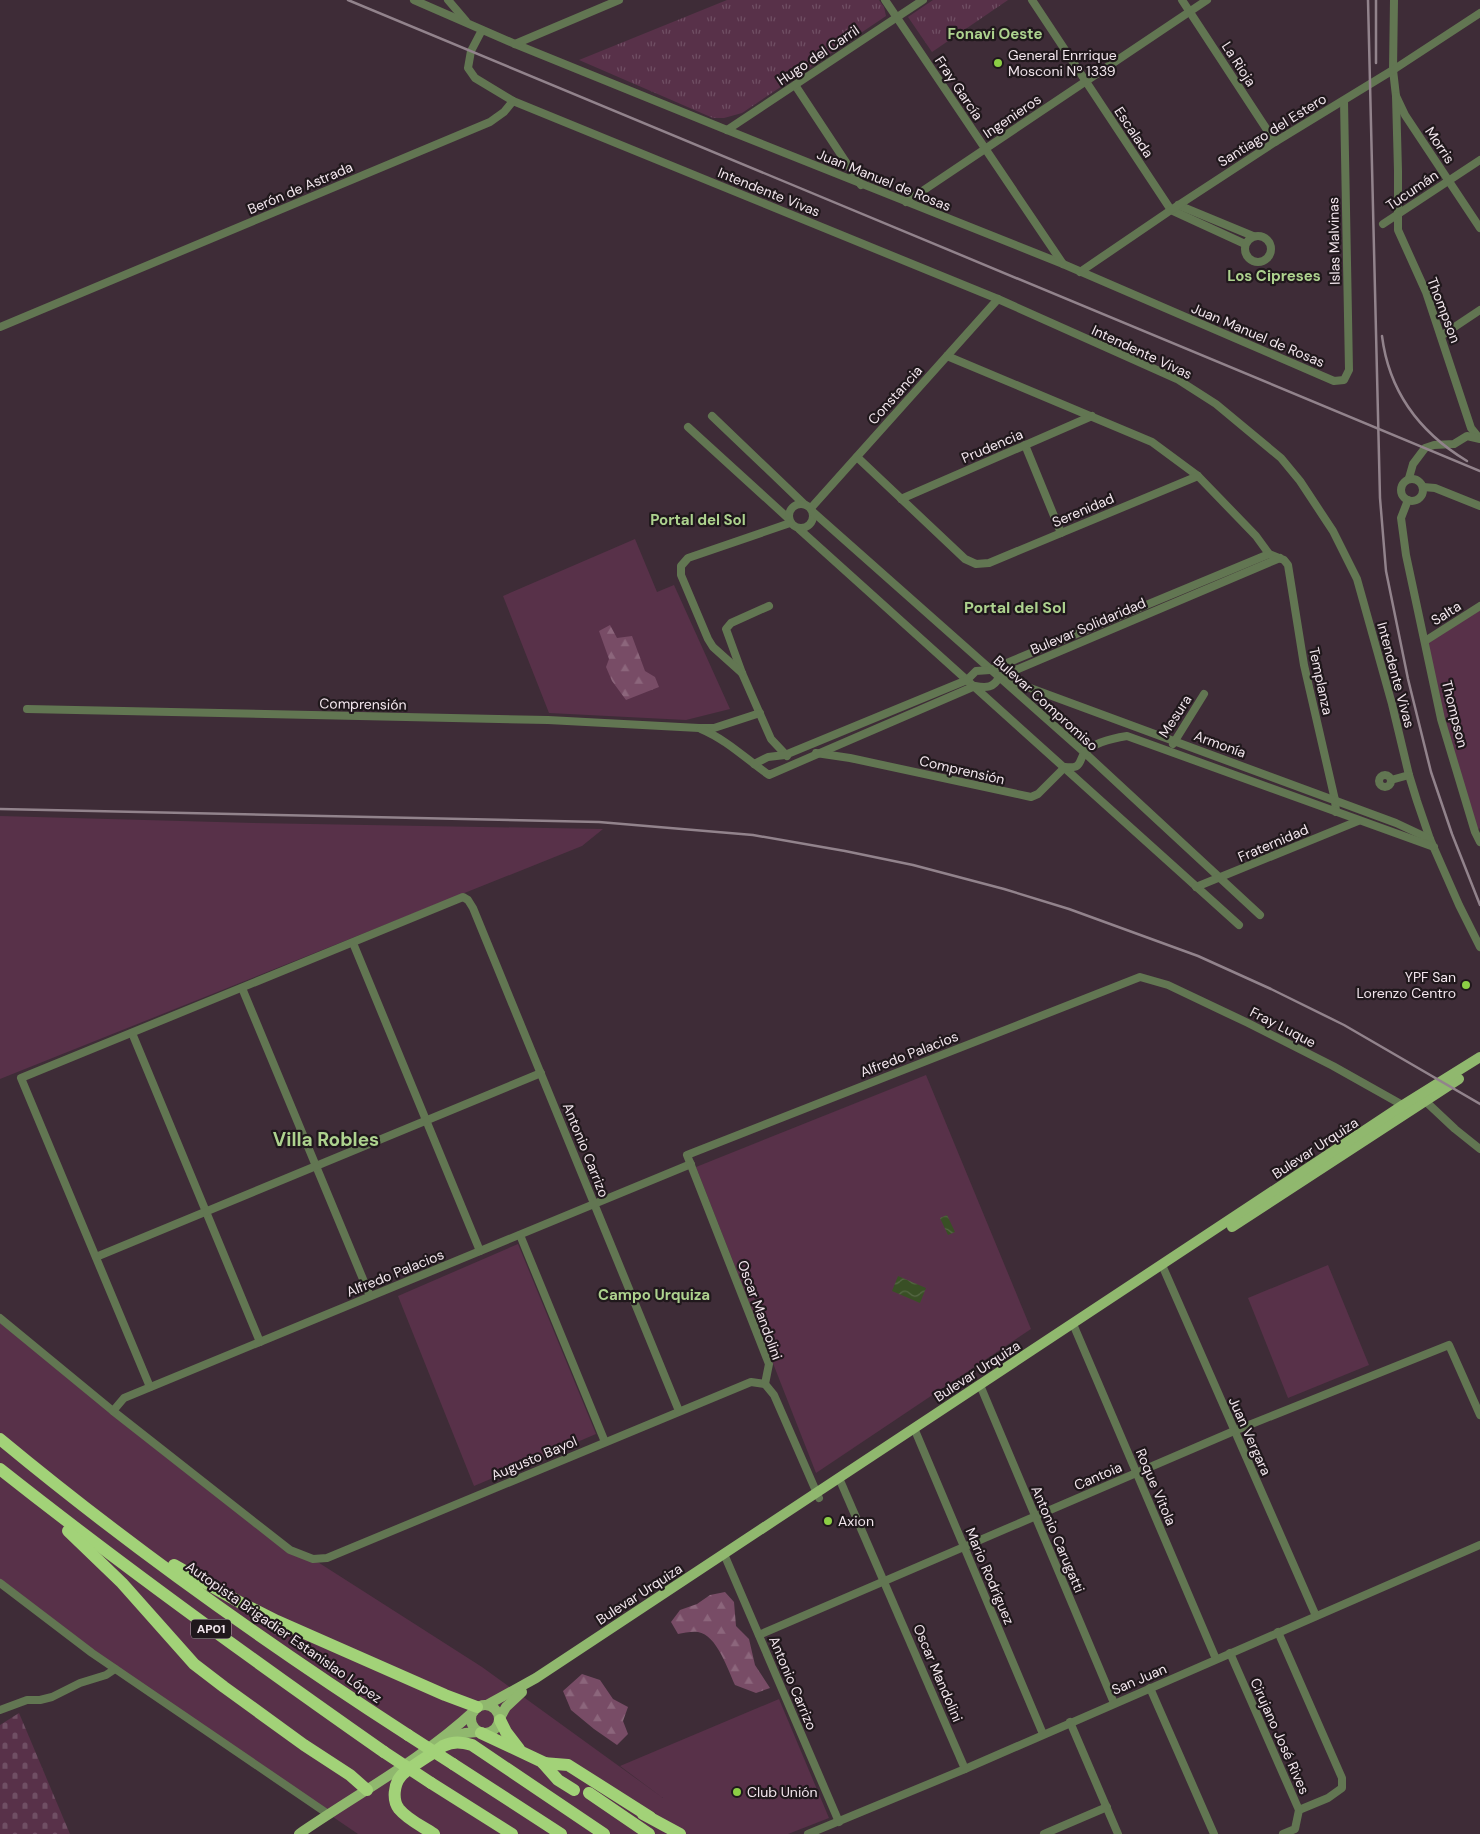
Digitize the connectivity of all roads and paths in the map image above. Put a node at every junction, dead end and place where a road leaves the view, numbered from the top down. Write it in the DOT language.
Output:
graph roads {
  1 [pos="414,0"];
  2 [pos="448,0"];
  3 [pos="619,0"];
  4 [pos="885,0"];
  5 [pos="923,0"];
  6 [pos="1032,0"];
  7 [pos="1182,0"];
  8 [pos="1207,0"];
  9 [pos="1394,0"];
  10 [pos="1189,12"];
  11 [pos="1480,13"];
  12 [pos="896,18"];
  13 [pos="467,23"];
  14 [pos="482,30"];
  15 [pos="514,44"];
  16 [pos="1394,70"];
  17 [pos="1086,81"];
  18 [pos="796,84"];
  19 [pos="1396,96"];
  20 [pos="1344,100"];
  21 [pos="513,101"];
  22 [pos="726,130"];
  23 [pos="1275,142"];
  24 [pos="985,149"];
  25 [pos="1480,160"];
  26 [pos="1448,181"];
  27 [pos="861,185"];
  28 [pos="906,202"];
  29 [pos="1178,205"];
  30 [pos="1171,210"];
  31 [pos="1397,215"];
  32 [pos="1384,224"];
  33 [pos="1480,228"];
  34 [pos="1253,236"];
  35 [pos="1245,244"];
  36 [pos="1063,264"];
  37 [pos="1080,272"];
  38 [pos="998,299"];
  39 [pos="1480,310"];
  40 [pos="0,327"];
  41 [pos="1441,336"];
  42 [pos="947,356"];
  43 [pos="1344,380"];
  44 [pos="712,416"];
  45 [pos="1092,416"];
  46 [pos="688,427"];
  47 [pos="1480,439"];
  48 [pos="1025,445"];
  49 [pos="856,457"];
  50 [pos="1198,476"];
  51 [pos="1409,478"];
  52 [pos="1423,487"];
  53 [pos="901,499"];
  54 [pos="1408,500"];
  55 [pos="1480,506"];
  56 [pos="809,508"];
  57 [pos="790,521"];
  58 [pos="799,528"];
  59 [pos="1061,533"];
  60 [pos="1269,554"];
  61 [pos="1280,558"];
  62 [pos="769,606"];
  63 [pos="1480,606"];
  64 [pos="1425,641"];
  65 [pos="990,670"];
  66 [pos="742,673"];
  67 [pos="999,677"];
  68 [pos="967,680"];
  69 [pos="976,686"];
  70 [pos="1204,694"];
  71 [pos="27,709"];
  72 [pos="760,713"];
  73 [pos="699,728"];
  74 [pos="1175,741"];
  75 [pos="1168,751"];
  76 [pos="1084,753"];
  77 [pos="816,754"];
  78 [pos="786,756"];
  79 [pos="798,761"];
  80 [pos="754,764"];
  81 [pos="1066,767"];
  82 [pos="1409,775"];
  83 [pos="1391,780"];
  84 [pos="1335,800"];
  85 [pos="1336,812"];
  86 [pos="1358,821"];
  87 [pos="1477,830"];
  88 [pos="1430,839"];
  89 [pos="1480,842"];
  90 [pos="1434,848"];
  91 [pos="1220,878"];
  92 [pos="1196,887"];
  93 [pos="1260,915"];
  94 [pos="1239,925"];
  95 [pos="352,943"];
  96 [pos="1480,947"];
  97 [pos="1140,977"];
  98 [pos="242,988"];
  99 [pos="132,1033"];
  100 [pos="1480,1057"];
  101 [pos="1480,1065"];
  102 [pos="541,1072"];
  103 [pos="1422,1098"];
  104 [pos="1407,1108"];
  105 [pos="426,1120"];
  106 [pos="1480,1149"];
  107 [pos="687,1155"];
  108 [pos="691,1164"];
  109 [pos="316,1166"];
  110 [pos="595,1204"];
  111 [pos="206,1212"];
  112 [pos="520,1235"];
  113 [pos="480,1251"];
  114 [pos="96,1257"];
  115 [pos="1163,1268"];
  116 [pos="370,1296"];
  117 [pos="0,1318"];
  118 [pos="1074,1327"];
  119 [pos="260,1342"];
  120 [pos="765,1384"];
  121 [pos="150,1388"];
  122 [pos="981,1388"];
  123 [pos="114,1410"];
  124 [pos="679,1411"];
  125 [pos="1480,1415"];
  126 [pos="915,1431"];
  127 [pos="1234,1431"];
  128 [pos="0,1439"];
  129 [pos="605,1442"];
  130 [pos="0,1469"];
  131 [pos="1136,1473"];
  132 [pos="840,1481"];
  133 [pos="818,1496"];
  134 [pos="41,1502"];
  135 [pos="1035,1516"];
  136 [pos="128,1539"];
  137 [pos="1480,1545"];
  138 [pos="964,1547"];
  139 [pos="725,1556"];
  140 [pos="884,1581"];
  141 [pos="0,1583"];
  142 [pos="1316,1616"];
  143 [pos="1278,1632"];
  144 [pos="758,1635"];
  145 [pos="1230,1653"];
  146 [pos="1216,1659"];
  147 [pos="115,1669"];
  148 [pos="1150,1688"];
  149 [pos="1114,1703"];
  150 [pos="479,1708"];
  151 [pos="0,1710"];
  152 [pos="500,1719"];
  153 [pos="1070,1722"];
  154 [pos="480,1733"];
  155 [pos="1043,1734"];
  156 [pos="440,1740"];
  157 [pos="522,1752"];
  158 [pos="543,1763"];
  159 [pos="965,1769"];
  160 [pos="577,1786"];
  161 [pos="368,1790"];
  162 [pos="1107,1807"];
  163 [pos="1299,1810"];
  164 [pos="328,1814"];
  165 [pos="650,1817"];
  166 [pos="839,1822"];
  167 [pos="298,1834"];
  168 [pos="434,1834"];
  169 [pos="512,1834"];
  170 [pos="560,1834"];
  171 [pos="604,1834"];
  172 [pos="650,1834"];
  173 [pos="680,1834"];
  174 [pos="808,1834"];
  175 [pos="1044,1834"];
  176 [pos="1118,1834"];
  177 [pos="1214,1834"];
  178 [pos="1283,1834"];
  1 -- 13 [label="street, Juan Manuel de Rosas"];
  2 -- 13 [label="street"];
  3 -- 15 [label="street"];
  4 -- 12 [label="street, Fray García"];
  5 -- 12 [label="street, Hugo del Carril"];
  6 -- 17 [label="street, Escalada"];
  7 -- 10 [label="street, La Rioja"];
  8 -- 10 [label="street, Ingenieros"];
  9 -- 16 [label="street"];
  10 -- 17 [label="street, Ingenieros"];
  10 -- 23 [label="street, La Rioja"];
  11 -- 16 [label="street, Santiago del Estero"];
  12 -- 18 [label="street, Hugo del Carril"];
  12 -- 24 [label="street, Fray García"];
  13 -- 14 [label="street, Juan Manuel de Rosas"];
  14 -- 15 [label="street, Juan Manuel de Rosas"];
  14 -- 21 [label="street"];
  15 -- 22 [label="street, Juan Manuel de Rosas"];
  16 -- 19 [label="street, Morris"];
  16 -- 20 [label="street, Santiago del Estero"];
  17 -- 24 [label="street, Ingenieros"];
  17 -- 30 [label="street, Escalada"];
  18 -- 22 [label="street, Hugo del Carril"];
  18 -- 27 [label="street"];
  19 -- 26 [label="street, Morris"];
  19 -- 31 [label="street, Thompson"];
  20 -- 23 [label="street, Santiago del Estero"];
  20 -- 43 [label="street, Islas Malvinas"];
  21 -- 38 [label="street, Intendente Vivas"];
  21 -- 40 [label="street, Berón de Astrada"];
  22 -- 27 [label="street, Juan Manuel de Rosas"];
  23 -- 29 [label="street, Santiago del Estero"];
  24 -- 28 [label="street, Ingenieros"];
  24 -- 36 [label="street, Fray García"];
  25 -- 26 [label="street, Tucumán"];
  26 -- 31 [label="street, Tucumán"];
  26 -- 33 [label="street, Morris"];
  27 -- 28 [label="street, Juan Manuel de Rosas"];
  28 -- 36 [label="street, Juan Manuel de Rosas"];
  29 -- 30 [label="street, Santiago del Estero"];
  29 -- 34 [label="street"];
  30 -- 35 [label="street"];
  30 -- 37 [label="street, Santiago del Estero"];
  31 -- 32 [label="street, Tucumán"];
  31 -- 41 [label="street, Thompson"];
  34 -- 35 [label="street"];
  34 -- 35 [label="street"];
  36 -- 37 [label="street, Juan Manuel de Rosas"];
  37 -- 43 [label="street, Juan Manuel de Rosas"];
  38 -- 42 [label="street, Constancia"];
  38 -- 82 [label="street, Intendente Vivas"];
  39 -- 41 [label="street"];
  41 -- 47 [label="street, Thompson"];
  42 -- 45 [label="street"];
  42 -- 49 [label="street, Constancia"];
  44 -- 56 [label="street, Bulevar Compromiso"];
  45 -- 48 [label="street, Prudencia"];
  45 -- 50 [label="street"];
  46 -- 57 [label="street"];
  47 -- 51 [label="street, Thompson"];
  48 -- 53 [label="street, Prudencia"];
  48 -- 59 [label="street"];
  49 -- 53 [label="street"];
  49 -- 56 [label="street, Constancia"];
  50 -- 59 [label="street, Serenidad"];
  50 -- 60 [label="street"];
  51 -- 52 [label="street"];
  51 -- 54 [label="street"];
  52 -- 54 [label="street"];
  52 -- 55 [label="street"];
  53 -- 59 [label="street, Serenidad"];
  54 -- 64 [label="street, Thompson"];
  56 -- 57 [label="street"];
  56 -- 58 [label="street"];
  56 -- 65 [label="street, Bulevar Compromiso"];
  57 -- 58 [label="street"];
  57 -- 66 [label="street"];
  58 -- 68 [label="street"];
  60 -- 61 [label="street"];
  60 -- 65 [label="street, Bulevar Solidaridad"];
  61 -- 67 [label="street, Bulevar Solidaridad"];
  61 -- 84 [label="street, Templanza"];
  62 -- 66 [label="street"];
  63 -- 64 [label="street, Salta"];
  64 -- 87 [label="street, Thompson"];
  65 -- 67 [label="street, Bulevar Compromiso"];
  65 -- 68 [label="street, Bulevar Solidaridad"];
  66 -- 72 [label="street"];
  67 -- 69 [label="street, Bulevar Solidaridad"];
  67 -- 74 [label="street, Armonía"];
  67 -- 76 [label="street, Bulevar Compromiso"];
  68 -- 69 [label="street"];
  68 -- 78 [label="street, Bulevar Solidaridad"];
  69 -- 77 [label="street, Bulevar Solidaridad"];
  69 -- 81 [label="street"];
  70 -- 74 [label="street, Mesura"];
  71 -- 73 [label="street, Comprensión"];
  72 -- 73 [label="street, Comprensión"];
  72 -- 78 [label="street"];
  73 -- 80 [label="street, Comprensión"];
  74 -- 75 [label="street, Mesura"];
  74 -- 84 [label="street, Armonía"];
  75 -- 76 [label="street, Armonía"];
  75 -- 85 [label="street, Armonía"];
  76 -- 81 [label="street, Comprensión"];
  76 -- 91 [label="street, Bulevar Compromiso"];
  77 -- 79 [label="street, Bulevar Solidaridad"];
  77 -- 81 [label="street, Comprensión"];
  78 -- 79 [label="street"];
  78 -- 80 [label="street, Bulevar Solidaridad"];
  79 -- 80 [label="street, Bulevar Solidaridad"];
  81 -- 92 [label="street"];
  82 -- 83 [label="street"];
  82 -- 88 [label="street, Intendente Vivas"];
  84 -- 85 [label="street, Templanza"];
  84 -- 88 [label="street, Armonía"];
  85 -- 86 [label="street, Armonía"];
  86 -- 90 [label="street, Armonía"];
  86 -- 91 [label="street, Fraternidad"];
  87 -- 89 [label="street, Thompson"];
  88 -- 90 [label="street, Intendente Vivas"];
  90 -- 96 [label="street, Intendente Vivas"];
  91 -- 92 [label="street, Fraternidad"];
  91 -- 93 [label="street, Bulevar Compromiso"];
  92 -- 94 [label="street"];
  95 -- 98 [label="street"];
  95 -- 102 [label="street, Antonio Carrizo"];
  95 -- 105 [label="street"];
  97 -- 104 [label="street, Fray Luque"];
  97 -- 107 [label="street, Alfredo Palacios"];
  98 -- 99 [label="street"];
  98 -- 109 [label="street"];
  99 -- 111 [label="street"];
  99 -- 114 [label="street"];
  100 -- 103 [label="main road, Bulevar Urquiza"];
  101 -- 103 [label="main road, Bulevar Urquiza"];
  102 -- 105 [label="street"];
  102 -- 110 [label="street, Antonio Carrizo"];
  103 -- 104 [label="main road, Bulevar Urquiza"];
  103 -- 106 [label="street"];
  104 -- 115 [label="main road, Bulevar Urquiza"];
  105 -- 109 [label="street"];
  105 -- 113 [label="street"];
  107 -- 108 [label="street, Oscar Mandolini"];
  108 -- 110 [label="street, Alfredo Palacios"];
  108 -- 120 [label="street, Oscar Mandolini"];
  109 -- 111 [label="street"];
  109 -- 116 [label="street"];
  110 -- 112 [label="street, Alfredo Palacios"];
  110 -- 124 [label="street, Antonio Carrizo"];
  111 -- 114 [label="street"];
  111 -- 119 [label="street"];
  112 -- 113 [label="street, Alfredo Palacios"];
  112 -- 129 [label="street"];
  113 -- 116 [label="street, Alfredo Palacios"];
  114 -- 121 [label="street"];
  115 -- 118 [label="main road, Bulevar Urquiza"];
  115 -- 127 [label="street, Juan Vergara"];
  116 -- 119 [label="street, Alfredo Palacios"];
  117 -- 123 [label="street"];
  118 -- 122 [label="main road, Bulevar Urquiza"];
  118 -- 131 [label="street, Roque Vitola"];
  119 -- 121 [label="street, Alfredo Palacios"];
  120 -- 124 [label="street, Augusto Bayol"];
  120 -- 133 [label="street"];
  121 -- 123 [label="street, Alfredo Palacios"];
  122 -- 126 [label="main road, Bulevar Urquiza"];
  122 -- 135 [label="street, Antonio Carugatti"];
  123 -- 129 [label="street, Augusto Bayol"];
  124 -- 129 [label="street, Augusto Bayol"];
  125 -- 127 [label="street, Cantoia"];
  126 -- 132 [label="main road, Bulevar Urquiza"];
  126 -- 138 [label="street, Mario Rodríguez"];
  127 -- 131 [label="street, Cantoia"];
  127 -- 142 [label="street, Juan Vergara"];
  128 -- 136 [label="highway, Autopista Brigadier Estanislao López / AP01"];
  130 -- 134 [label="highway, AP01"];
  131 -- 135 [label="street, Cantoia"];
  131 -- 146 [label="street, Roque Vitola"];
  132 -- 133 [label="main road, Bulevar Urquiza"];
  132 -- 140 [label="street, Oscar Mandolini"];
  133 -- 139 [label="main road, Bulevar Urquiza"];
  134 -- 161 [label="highway"];
  134 -- 169 [label="highway, AP01, bridge"];
  135 -- 138 [label="street, Cantoia"];
  135 -- 149 [label="street, Antonio Carugatti"];
  136 -- 150 [label="highway"];
  136 -- 170 [label="highway, Autopista Brigadier Estanislao López / AP01, bridge"];
  137 -- 142 [label="street, San Juan"];
  138 -- 140 [label="street, Cantoia"];
  138 -- 155 [label="street, Mario Rodríguez"];
  139 -- 144 [label="street, Antonio Carrizo"];
  139 -- 150 [label="main road, Bulevar Urquiza"];
  139 -- 152 [label="main road, Bulevar Urquiza"];
  140 -- 144 [label="street, Cantoia"];
  140 -- 159 [label="street, Oscar Mandolini"];
  141 -- 147 [label="street"];
  142 -- 143 [label="street, San Juan"];
  143 -- 145 [label="street, San Juan"];
  143 -- 163 [label="street"];
  144 -- 166 [label="street, Antonio Carrizo"];
  145 -- 146 [label="street, San Juan"];
  145 -- 163 [label="street, Cirujano José Rives"];
  146 -- 148 [label="street, San Juan"];
  147 -- 151 [label="street"];
  147 -- 164 [label="street"];
  148 -- 149 [label="street, San Juan"];
  148 -- 177 [label="street"];
  149 -- 153 [label="street, San Juan"];
  150 -- 152 [label="main road"];
  150 -- 154 [label="main road"];
  150 -- 156 [label="main road, Bulevar Urquiza"];
  152 -- 154 [label="main road"];
  152 -- 157 [label="highway"];
  153 -- 155 [label="street, San Juan"];
  153 -- 162 [label="street"];
  154 -- 156 [label="main road, Bulevar Urquiza"];
  154 -- 157 [label="highway"];
  155 -- 159 [label="street, San Juan"];
  156 -- 161 [label="main road, Bulevar Urquiza"];
  157 -- 158 [label="highway"];
  158 -- 160 [label="highway"];
  158 -- 165 [label="highway"];
  159 -- 166 [label="street, San Juan"];
  161 -- 164 [label="main road, Bulevar Urquiza"];
  162 -- 175 [label="street"];
  162 -- 176 [label="street"];
  163 -- 178 [label="street, Cirujano José Rives"];
  164 -- 167 [label="main road, Bulevar Urquiza"];
  165 -- 172 [label="highway"];
  165 -- 173 [label="highway"];
  166 -- 174 [label="street, San Juan"];
  168 -- 171 [label="highway"];
}
